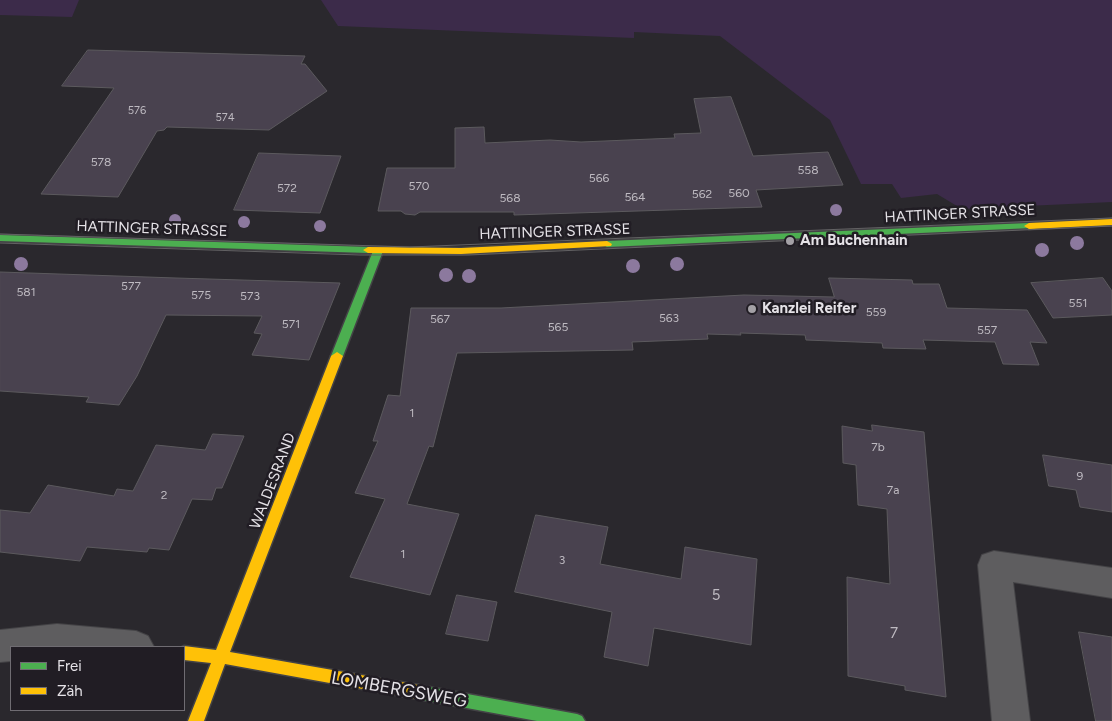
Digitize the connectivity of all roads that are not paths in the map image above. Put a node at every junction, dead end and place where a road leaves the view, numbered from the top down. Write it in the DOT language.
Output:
graph roads {
  1 [pos="1112,222"];
  2 [pos="0,238"];
  3 [pos="378,251"];
  4 [pos="1112,583"];
  5 [pos="0,646"];
  6 [pos="125,646"];
  7 [pos="185,653"];
  8 [pos="221,657"];
  9 [pos="196,721"];
  10 [pos="577,721"];
  11 [pos="1011,721"];
  1 -- 3 [label="main road, HATTINGER STRASSE"];
  2 -- 3 [label="main road, HATTINGER STRASSE"];
  3 -- 8 [label="main road, WALDESRAND"];
  4 -- 11 [label="street"];
  5 -- 6 [label="street"];
  7 -- 8 [label="main road, LOMBERGSWEG"];
  8 -- 9 [label="main road, WALDESRAND"];
  8 -- 10 [label="main road, LOMBERGSWEG"];
}
